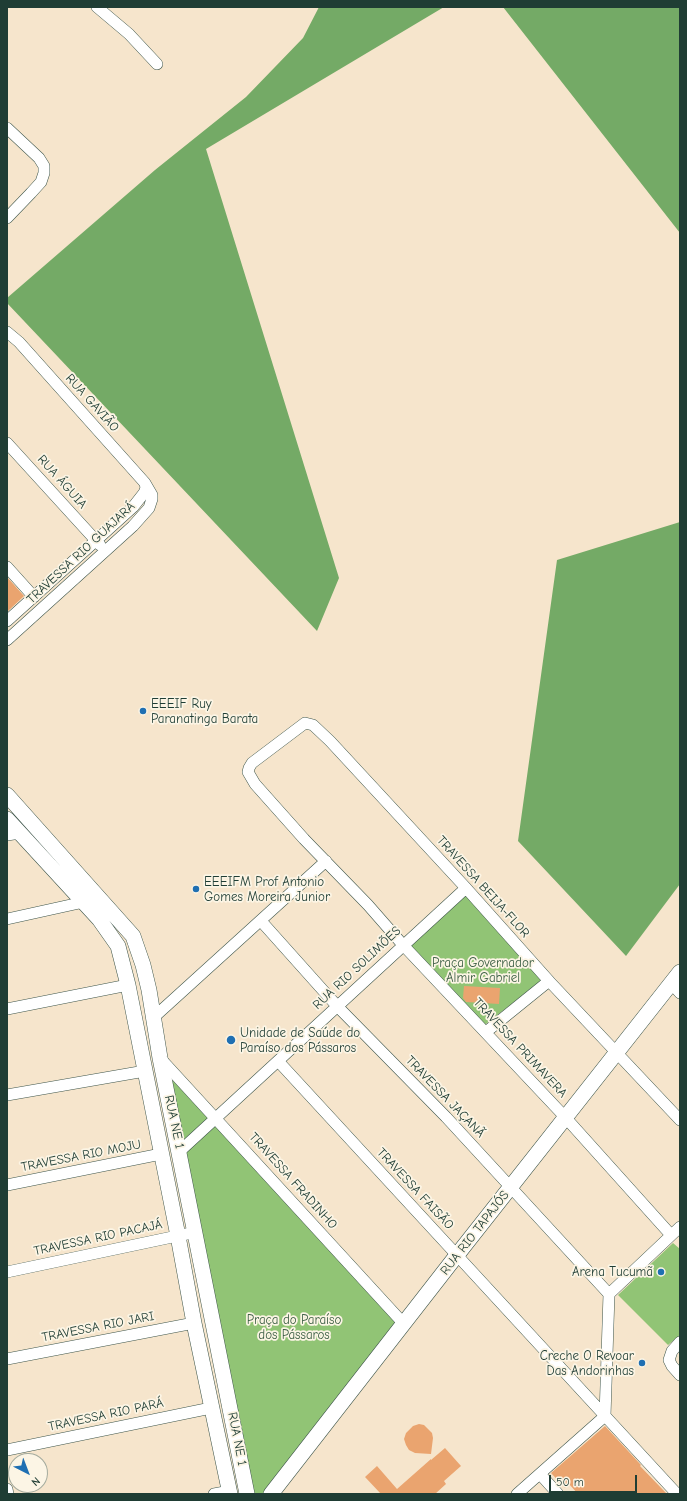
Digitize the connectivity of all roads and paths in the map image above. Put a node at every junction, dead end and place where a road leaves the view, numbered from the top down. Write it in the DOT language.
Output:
graph roads {
  1 [pos="97,7"];
  2 [pos="157,64"];
  3 [pos="7,128"];
  4 [pos="7,218"];
  5 [pos="7,332"];
  6 [pos="7,444"];
  7 [pos="145,484"];
  8 [pos="96,540"];
  9 [pos="106,551"];
  10 [pos="7,567"];
  11 [pos="36,595"];
  12 [pos="48,603"];
  13 [pos="7,621"];
  14 [pos="7,640"];
  15 [pos="260,757"];
  16 [pos="7,795"];
  17 [pos="7,818"];
  18 [pos="14,834"];
  19 [pos="326,862"];
  20 [pos="466,888"];
  21 [pos="84,902"];
  22 [pos="7,919"];
  23 [pos="261,921"];
  24 [pos="403,945"];
  25 [pos="549,981"];
  26 [pos="677,983"];
  27 [pos="130,991"];
  28 [pos="149,994"];
  29 [pos="338,1006"];
  30 [pos="7,1009"];
  31 [pos="153,1018"];
  32 [pos="486,1032"];
  33 [pos="617,1051"];
  34 [pos="160,1058"];
  35 [pos="278,1061"];
  36 [pos="145,1070"];
  37 [pos="7,1095"];
  38 [pos="565,1117"];
  39 [pos="216,1118"];
  40 [pos="680,1120"];
  41 [pos="180,1151"];
  42 [pos="161,1154"];
  43 [pos="7,1185"];
  44 [pos="510,1188"];
  45 [pos="680,1226"];
  46 [pos="196,1232"];
  47 [pos="671,1235"];
  48 [pos="178,1236"];
  49 [pos="457,1255"];
  50 [pos="7,1272"];
  51 [pos="609,1294"];
  52 [pos="194,1323"];
  53 [pos="404,1324"];
  54 [pos="680,1342"];
  55 [pos="7,1359"];
  56 [pos="680,1375"];
  57 [pos="212,1408"];
  58 [pos="605,1416"];
  59 [pos="7,1450"];
  60 [pos="540,1474"];
  61 [pos="7,1488"];
  62 [pos="230,1492"];
  63 [pos="8,1494"];
  64 [pos="214,1494"];
  65 [pos="247,1494"];
  66 [pos="271,1494"];
  67 [pos="517,1494"];
  68 [pos="558,1494"];
  69 [pos="677,1494"];
  1 -- 2 [label="street"];
  3 -- 4 [label="street"];
  5 -- 7 [label="street, RUA GAVIÃO"];
  6 -- 8 [label="street, RUA ÁGUIA"];
  7 -- 8 [label="street, TRAVESSA RIO GUAJARÁ"];
  7 -- 9 [label="street, TRAVESSA RIO GUAJARÁ"];
  8 -- 9 [label="street, RUA ÁGUIA"];
  8 -- 11 [label="street, TRAVESSA RIO GUAJARÁ"];
  9 -- 12 [label="street, TRAVESSA RIO GUAJARÁ"];
  10 -- 11 [label="street"];
  11 -- 12 [label="street"];
  11 -- 13 [label="street, TRAVESSA RIO GUAJARÁ"];
  12 -- 14 [label="street, TRAVESSA RIO GUAJARÁ"];
  15 -- 19 [label="street, TRAVESSA PRIMAVERA"];
  15 -- 20 [label="street, TRAVESSA BEIJA-FLOR"];
  16 -- 28 [label="street, RUA NE 1"];
  17 -- 18 [label="street, RUA NE 1"];
  18 -- 21 [label="street, RUA NE 1"];
  19 -- 23 [label="street"];
  19 -- 24 [label="street, TRAVESSA PRIMAVERA"];
  20 -- 24 [label="street, RUA RIO SOLIMÕES"];
  20 -- 25 [label="street, TRAVESSA BEIJA-FLOR"];
  21 -- 22 [label="street"];
  21 -- 27 [label="street, RUA NE 1"];
  23 -- 29 [label="street, TRAVESSA JAÇANÃ"];
  23 -- 31 [label="street"];
  24 -- 29 [label="street, RUA RIO SOLIMÕES"];
  24 -- 32 [label="street, TRAVESSA PRIMAVERA"];
  25 -- 32 [label="street"];
  25 -- 33 [label="street, TRAVESSA BEIJA-FLOR"];
  26 -- 33 [label="street, RUA RIO TAPAJÓS"];
  27 -- 28 [label="street"];
  27 -- 30 [label="street"];
  27 -- 36 [label="street, RUA NE 1"];
  28 -- 31 [label="street, RUA NE 1"];
  29 -- 35 [label="street, RUA RIO SOLIMÕES"];
  29 -- 44 [label="street, TRAVESSA JAÇANÃ"];
  31 -- 34 [label="street, RUA NE 1"];
  32 -- 38 [label="street, TRAVESSA PRIMAVERA"];
  33 -- 38 [label="street, RUA RIO TAPAJÓS"];
  33 -- 40 [label="street, TRAVESSA BEIJA-FLOR"];
  34 -- 39 [label="street, TRAVESSA FRADINHO"];
  34 -- 41 [label="street, RUA NE 1"];
  35 -- 39 [label="street, RUA RIO SOLIMÕES"];
  35 -- 49 [label="street, TRAVESSA FAISÃO"];
  36 -- 37 [label="street"];
  36 -- 42 [label="street, RUA NE 1"];
  38 -- 44 [label="street, RUA RIO TAPAJÓS"];
  38 -- 47 [label="street, TRAVESSA PRIMAVERA"];
  39 -- 41 [label="street, RUA RIO SOLIMÕES"];
  39 -- 53 [label="street, TRAVESSA FRADINHO"];
  41 -- 46 [label="street, RUA NE 1"];
  42 -- 43 [label="street, TRAVESSA RIO MOJU"];
  42 -- 48 [label="street, RUA NE 1"];
  44 -- 49 [label="street, RUA RIO TAPAJÓS"];
  44 -- 51 [label="street, TRAVESSA JAÇANÃ"];
  45 -- 47 [label="street"];
  46 -- 48 [label="street, TRAVESSA RIO PACAJÁ"];
  46 -- 65 [label="street, RUA NE 1"];
  47 -- 51 [label="street"];
  48 -- 50 [label="street, TRAVESSA RIO PACAJÁ"];
  48 -- 52 [label="street, RUA NE 1"];
  49 -- 53 [label="street, RUA RIO TAPAJÓS"];
  49 -- 58 [label="street, TRAVESSA FAISÃO"];
  51 -- 58 [label="street"];
  52 -- 55 [label="street, TRAVESSA RIO JARI"];
  52 -- 57 [label="street, RUA NE 1"];
  53 -- 66 [label="street, RUA RIO TAPAJÓS"];
  54 -- 56 [label="street"];
  57 -- 59 [label="street, TRAVESSA RIO PARÁ"];
  57 -- 62 [label="street, RUA NE 1"];
  58 -- 60 [label="street"];
  58 -- 69 [label="street, TRAVESSA FAISÃO"];
  60 -- 67 [label="street"];
  60 -- 68 [label="street"];
  61 -- 63 [label="street"];
  62 -- 64 [label="street"];
}
